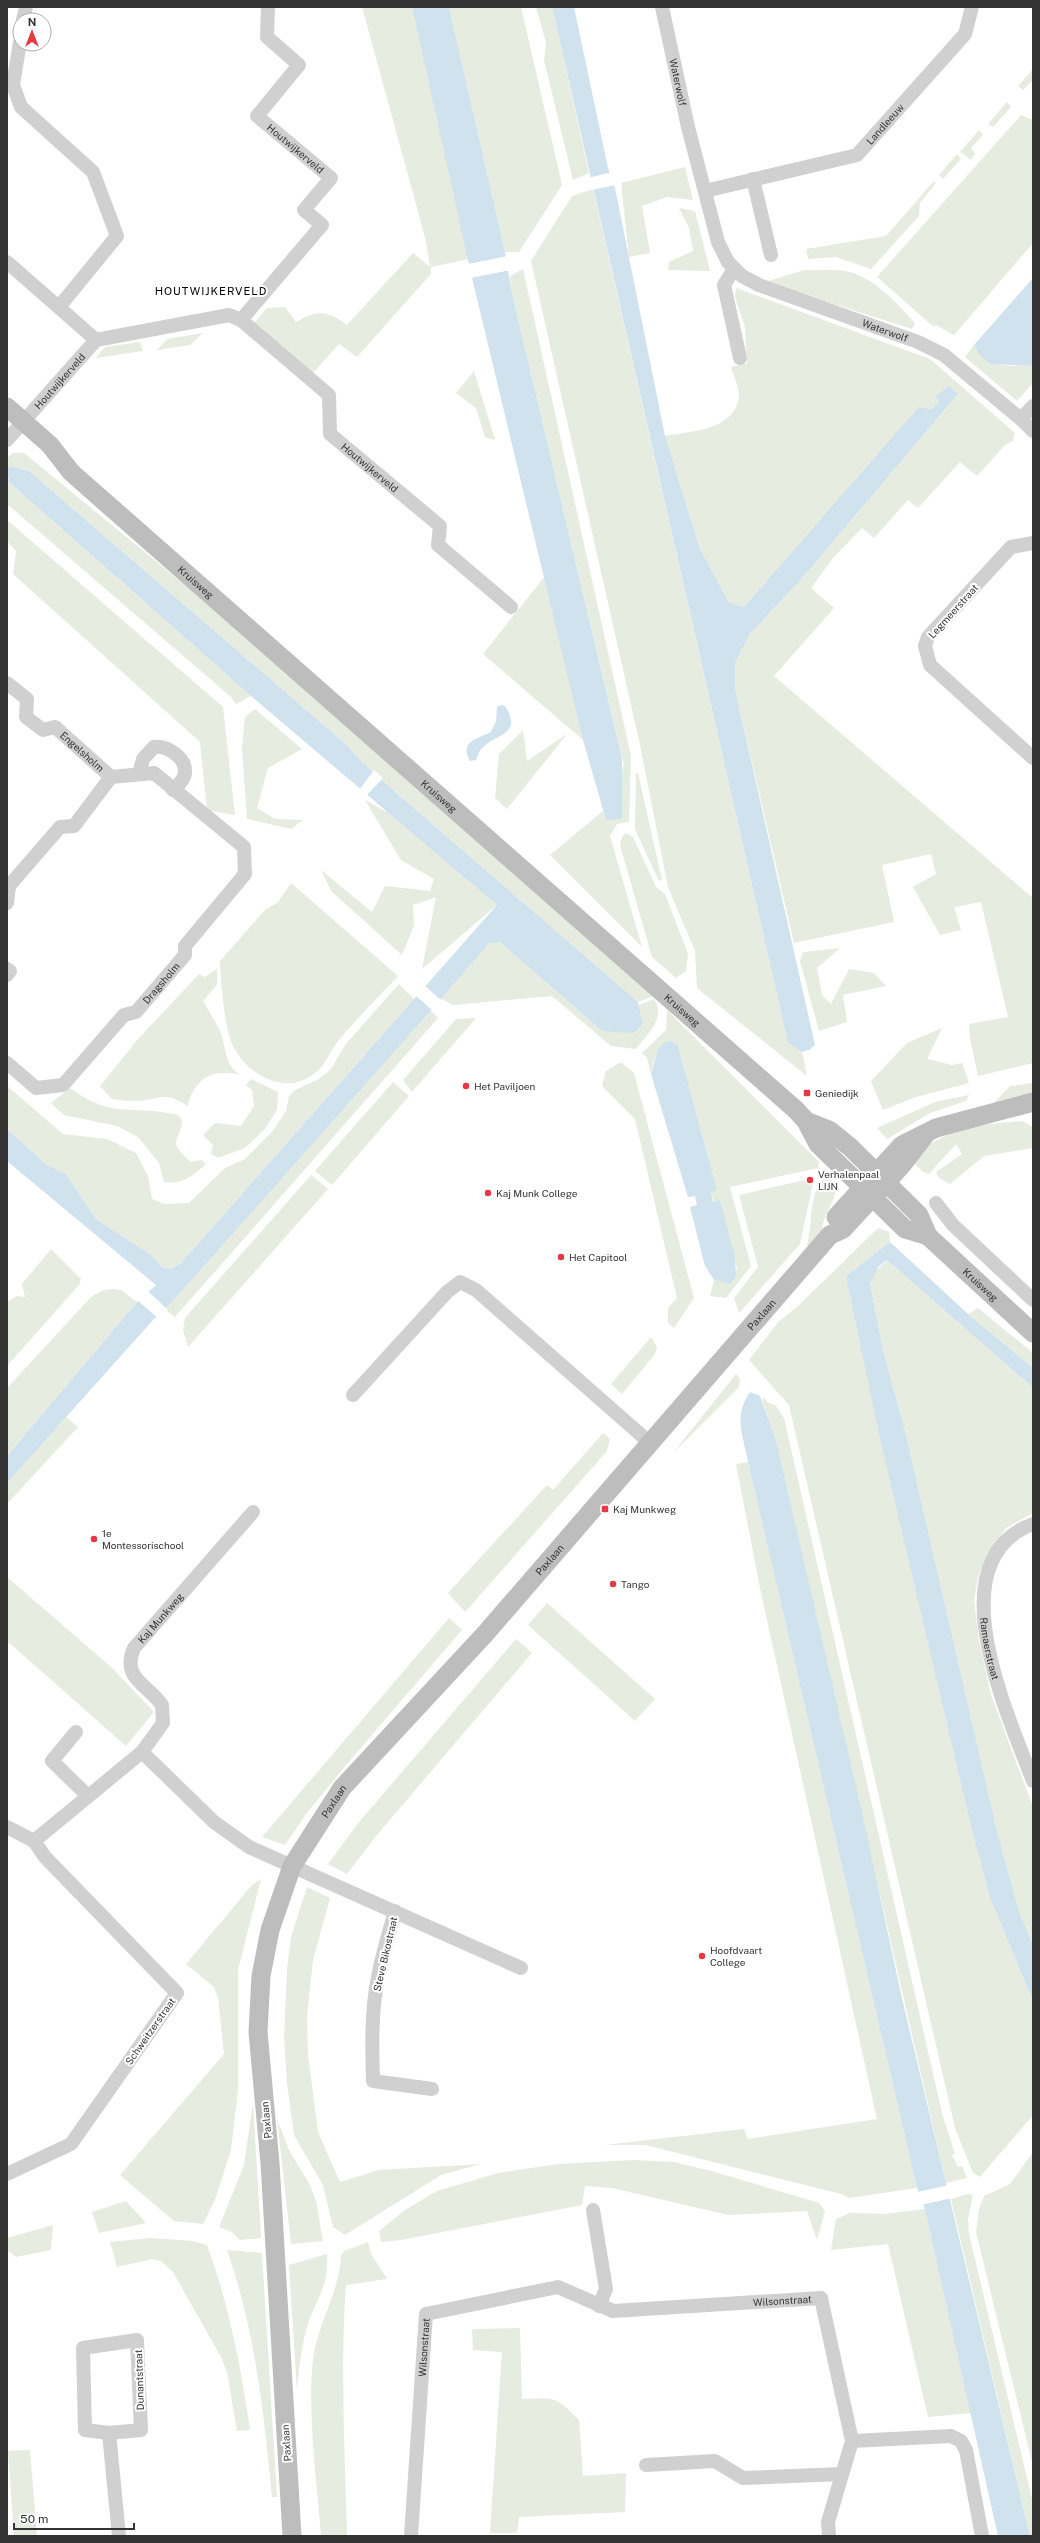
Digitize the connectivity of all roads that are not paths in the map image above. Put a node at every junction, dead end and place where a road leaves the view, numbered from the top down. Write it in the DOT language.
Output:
graph roads {
  1 [pos="268,7"];
  2 [pos="662,7"];
  3 [pos="972,7"];
  4 [pos="18,52"];
  5 [pos="753,179"];
  6 [pos="705,191"];
  7 [pos="771,255"];
  8 [pos="7,262"];
  9 [pos="734,269"];
  10 [pos="59,307"];
  11 [pos="241,320"];
  12 [pos="96,340"];
  13 [pos="740,358"];
  14 [pos="1033,406"];
  15 [pos="7,407"];
  16 [pos="1021,419"];
  17 [pos="13,429"];
  18 [pos="1033,431"];
  19 [pos="1033,542"];
  20 [pos="512,606"];
  21 [pos="7,683"];
  22 [pos="1033,758"];
  23 [pos="139,774"];
  24 [pos="111,777"];
  25 [pos="173,790"];
  26 [pos="7,903"];
  27 [pos="7,968"];
  28 [pos="7,975"];
  29 [pos="7,1063"];
  30 [pos="1033,1102"];
  31 [pos="806,1121"];
  32 [pos="881,1177"];
  33 [pos="867,1192"];
  34 [pos="936,1203"];
  35 [pos="928,1236"];
  36 [pos="1033,1300"];
  37 [pos="1033,1334"];
  38 [pos="353,1395"];
  39 [pos="649,1442"];
  40 [pos="253,1512"];
  41 [pos="1029,1526"];
  42 [pos="76,1732"];
  43 [pos="142,1752"];
  44 [pos="1033,1781"];
  45 [pos="87,1795"];
  46 [pos="7,1827"];
  47 [pos="34,1841"];
  48 [pos="292,1866"];
  49 [pos="395,1911"];
  50 [pos="521,1968"];
  51 [pos="432,2088"];
  52 [pos="7,2174"];
  53 [pos="593,2210"];
  54 [pos="599,2306"];
  55 [pos="110,2433"];
  56 [pos="852,2440"];
  57 [pos="646,2465"];
  58 [pos="842,2474"];
  59 [pos="119,2536"];
  60 [pos="292,2536"];
  61 [pos="411,2536"];
  62 [pos="830,2536"];
  63 [pos="982,2536"];
  1 -- 11 [label="street, Houtwijkerveld"];
  2 -- 6 [label="street, Waterwolf"];
  3 -- 5 [label="street, Landleeuw"];
  4 -- 10 [label="street"];
  5 -- 6 [label="street, Landleeuw"];
  5 -- 7 [label="street"];
  6 -- 9 [label="street, Waterwolf"];
  8 -- 10 [label="street"];
  9 -- 13 [label="street"];
  9 -- 16 [label="street, Waterwolf"];
  10 -- 12 [label="street"];
  11 -- 12 [label="street, Houtwijkerveld"];
  11 -- 20 [label="street, Houtwijkerveld"];
  12 -- 17 [label="street, Houtwijkerveld"];
  14 -- 16 [label="street"];
  15 -- 17 [label="street, Kruisweg"];
  16 -- 18 [label="street, Waterwolf"];
  17 -- 31 [label="street, Kruisweg"];
  19 -- 22 [label="street, Legmeerstraat"];
  21 -- 24 [label="street, Engelsholm"];
  23 -- 24 [label="street, Dragsholm"];
  23 -- 25 [label="street, Dragsholm"];
  23 -- 25 [label="street"];
  24 -- 26 [label="street, Engelsholm"];
  25 -- 29 [label="street, Dragsholm"];
  27 -- 28 [label="street"];
  30 -- 32 [label="street, Paxlaan"];
  31 -- 32 [label="street, Kruisweg"];
  31 -- 33 [label="street, Kruisweg"];
  32 -- 33 [label="street, Paxlaan"];
  32 -- 35 [label="street, Kruisweg"];
  33 -- 35 [label="street, Kruisweg"];
  33 -- 39 [label="street, Paxlaan"];
  34 -- 36 [label="street"];
  35 -- 37 [label="street, Kruisweg"];
  38 -- 39 [label="street"];
  39 -- 48 [label="street, Paxlaan"];
  40 -- 43 [label="street, Kaj Munkweg"];
  41 -- 44 [label="street, Ramaerstraat"];
  42 -- 45 [label="street"];
  43 -- 45 [label="street"];
  43 -- 48 [label="street"];
  45 -- 47 [label="street"];
  46 -- 47 [label="street, Schweitzerstraat"];
  47 -- 52 [label="street, Schweitzerstraat"];
  48 -- 49 [label="street, Steve Bikostraat"];
  48 -- 60 [label="street, Paxlaan"];
  49 -- 50 [label="street, Steve Bikostraat"];
  49 -- 51 [label="street, Steve Bikostraat"];
  53 -- 54 [label="street"];
  54 -- 56 [label="street, Wilsonstraat"];
  54 -- 61 [label="street, Wilsonstraat"];
  55 -- 55 [label="street, Dunantstraat"];
  55 -- 59 [label="street"];
  56 -- 58 [label="street, Wilsonstraat"];
  56 -- 63 [label="street"];
  57 -- 58 [label="street"];
  58 -- 62 [label="street, Wilsonstraat"];
}
